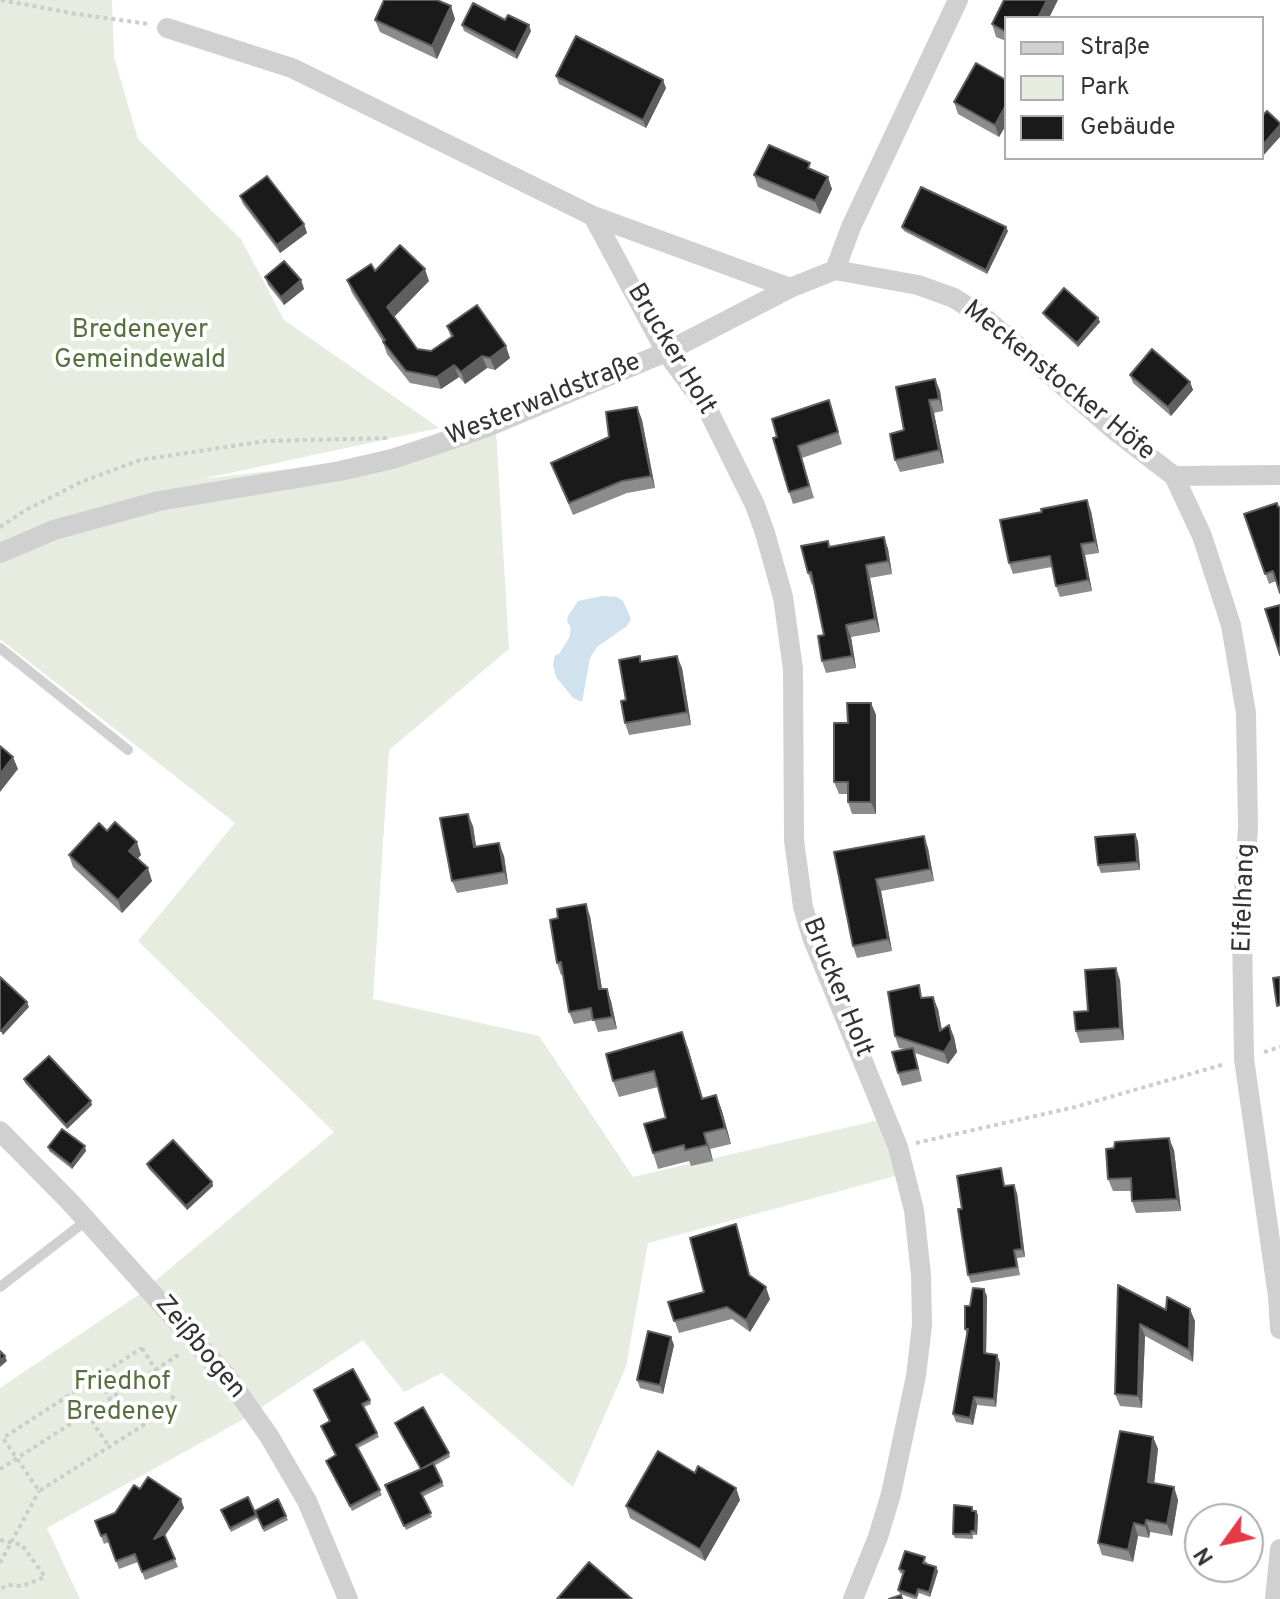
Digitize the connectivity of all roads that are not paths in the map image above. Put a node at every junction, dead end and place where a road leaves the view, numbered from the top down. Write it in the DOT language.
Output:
graph roads {
  1 [pos="958,0"];
  2 [pos="167,28"];
  3 [pos="593,216"];
  4 [pos="835,270"];
  5 [pos="790,288"];
  6 [pos="666,352"];
  7 [pos="1280,475"];
  8 [pos="1174,476"];
  9 [pos="0,553"];
  10 [pos="0,648"];
  11 [pos="128,750"];
  12 [pos="0,1131"];
  13 [pos="87,1220"];
  14 [pos="0,1287"];
  15 [pos="1280,1329"];
  16 [pos="1280,1549"];
  17 [pos="348,1599"];
  18 [pos="853,1599"];
  19 [pos="1275,1599"];
  1 -- 4 [label="street"];
  2 -- 3 [label="street"];
  3 -- 5 [label="street"];
  3 -- 6 [label="street, Brucker Holt"];
  4 -- 5 [label="street, Westerwaldstraße"];
  4 -- 8 [label="street, Meckenstocker Höfe"];
  5 -- 6 [label="street, Westerwaldstraße"];
  6 -- 9 [label="street, Westerwaldstraße"];
  6 -- 18 [label="street, Brucker Holt"];
  7 -- 8 [label="street, Meckenstocker Höfe"];
  8 -- 15 [label="street, Eifelhang"];
  10 -- 11 [label="lane"];
  12 -- 13 [label="street, Zeißbogen"];
  13 -- 14 [label="lane"];
  13 -- 17 [label="street, Zeißbogen"];
  16 -- 19 [label="street"];
}
